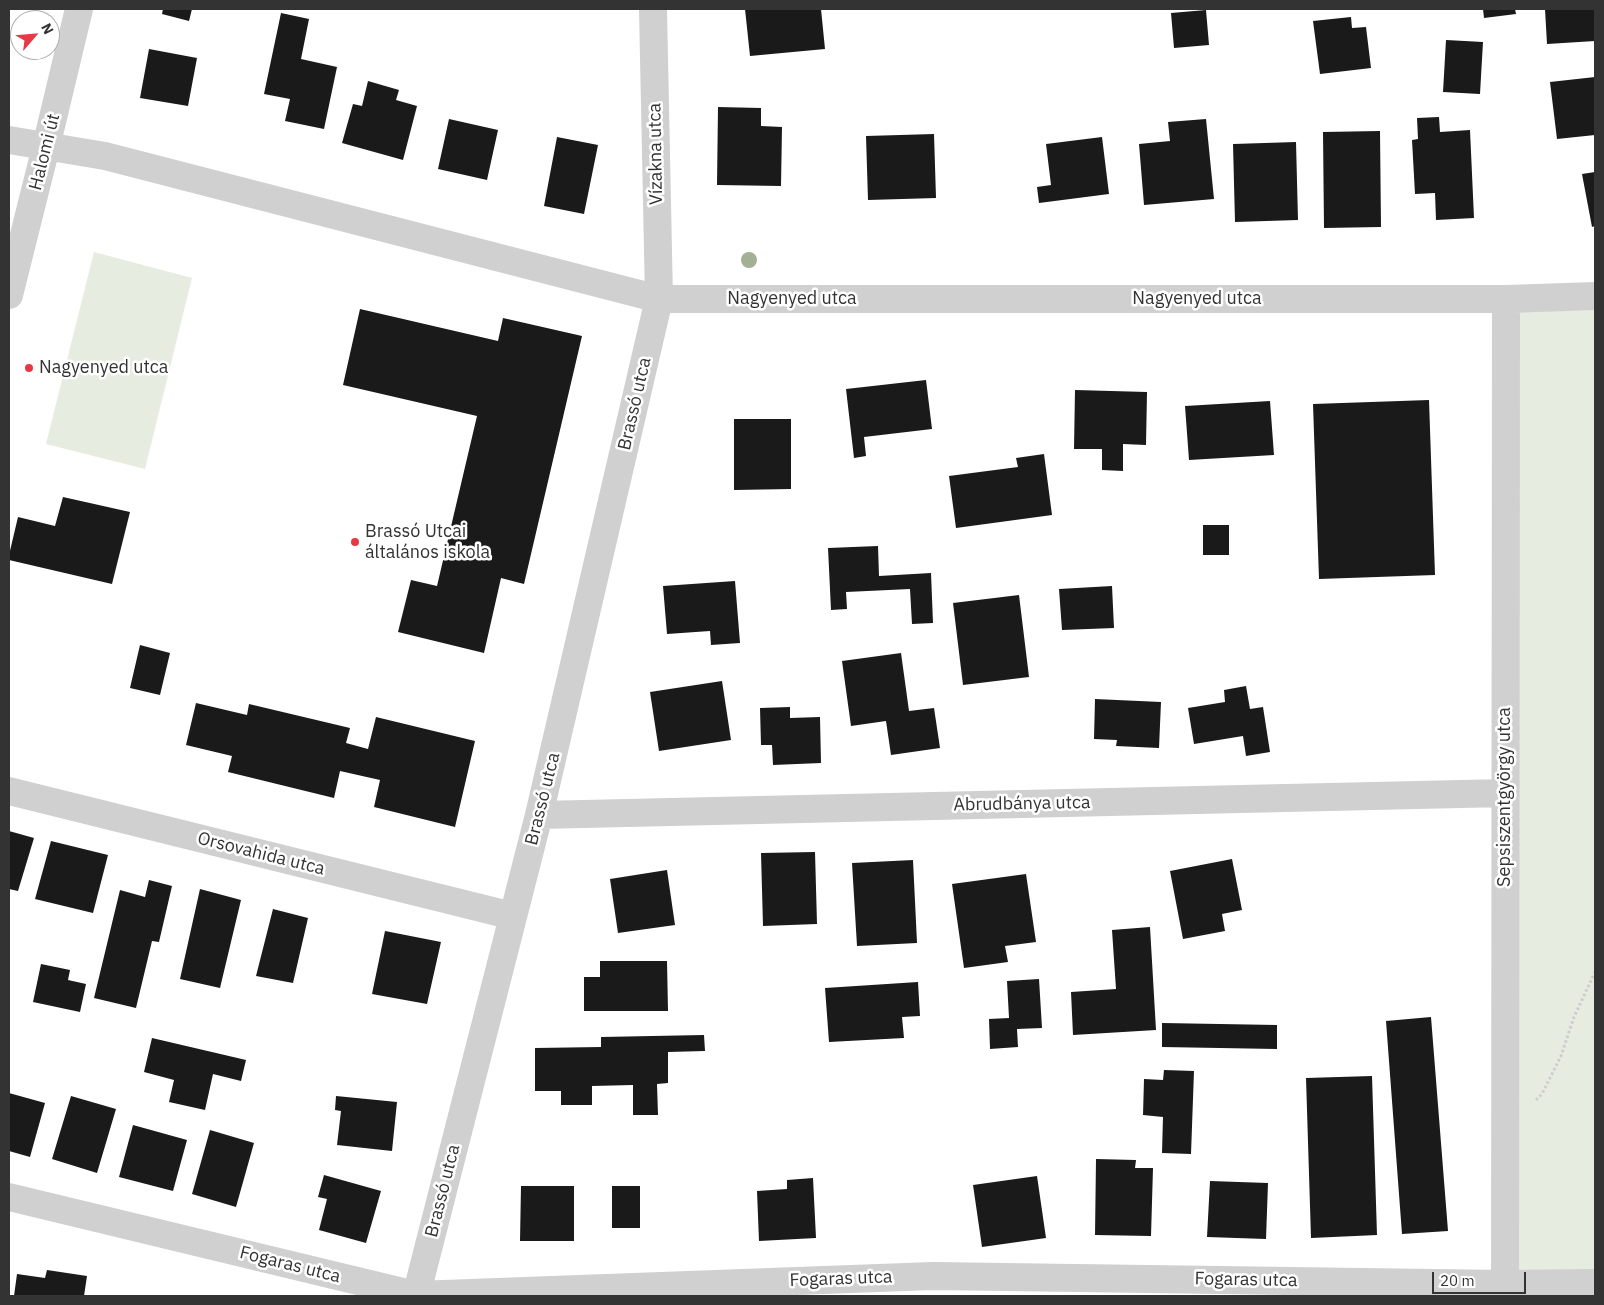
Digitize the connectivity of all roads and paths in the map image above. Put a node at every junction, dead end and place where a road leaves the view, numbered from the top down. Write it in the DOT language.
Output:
graph roads {
  1 [pos="79,9"];
  2 [pos="653,9"];
  3 [pos="9,140"];
  4 [pos="46,147"];
  5 [pos="9,295"];
  6 [pos="1595,296"];
  7 [pos="659,299"];
  8 [pos="1506,299"];
  9 [pos="9,791"];
  10 [pos="1505,793"];
  11 [pos="539,816"];
  12 [pos="513,916"];
  13 [pos="1595,972"];
  14 [pos="1505,1129"];
  15 [pos="9,1197"];
  16 [pos="1595,1282"];
  17 [pos="932,1286"];
  18 [pos="1505,1290"];
  19 [pos="416,1296"];
  1 -- 4 [label="street, Halomi út"];
  2 -- 7 [label="street, Vízakna utca"];
  3 -- 4 [label="street, Nagyenyed utca"];
  4 -- 5 [label="street, Halomi út"];
  4 -- 7 [label="street, Nagyenyed utca"];
  6 -- 8 [label="street, Nagyenyed utca"];
  7 -- 8 [label="street, Nagyenyed utca"];
  7 -- 11 [label="street, Brassó utca"];
  8 -- 10 [label="street, Sepsiszentgyörgy utca"];
  9 -- 12 [label="street, Orsovahida utca"];
  10 -- 11 [label="street, Abrudbánya utca"];
  10 -- 14 [label="street, Sepsiszentgyörgy utca"];
  11 -- 12 [label="street, Brassó utca"];
  12 -- 19 [label="street, Brassó utca"];
  13 -- 14 [label="path"];
  14 -- 18 [label="street, Sepsiszentgyörgy utca"];
  15 -- 19 [label="street, Fogaras utca"];
  16 -- 18 [label="street, Fogaras utca"];
  17 -- 18 [label="street, Fogaras utca"];
  17 -- 19 [label="street, Fogaras utca"];
}
